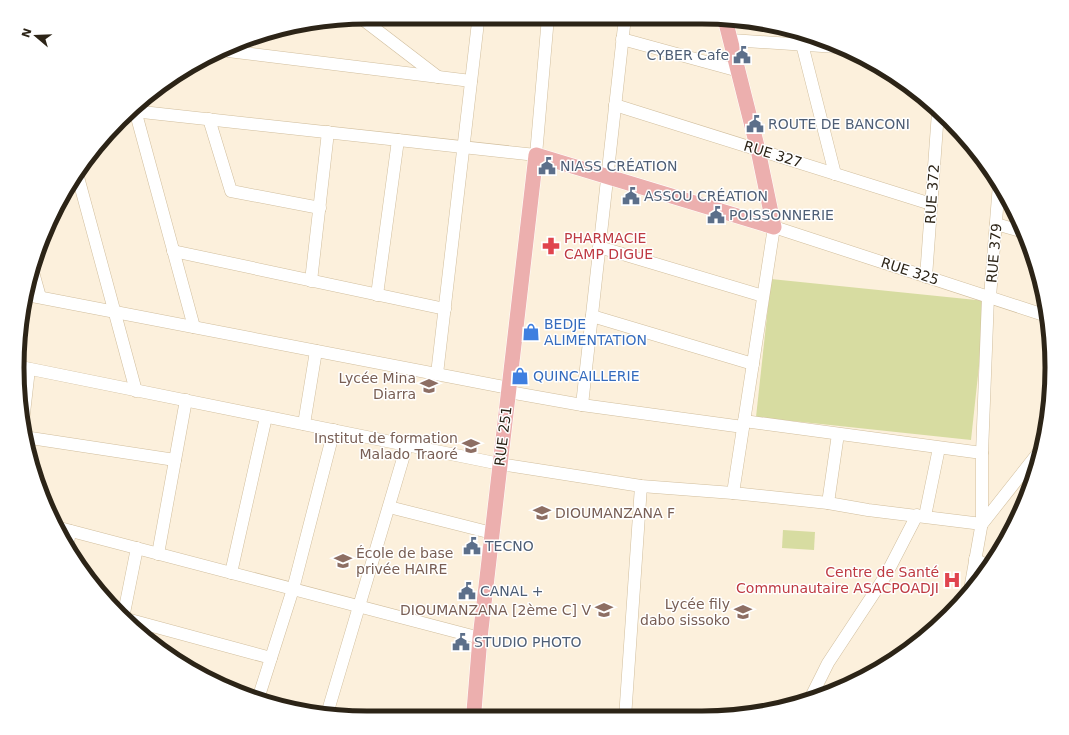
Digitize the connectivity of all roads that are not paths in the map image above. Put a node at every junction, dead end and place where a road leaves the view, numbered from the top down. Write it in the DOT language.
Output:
graph roads {
  1 [pos="369,24"];
  2 [pos="478,24"];
  3 [pos="547,24"];
  4 [pos="624,24"];
  5 [pos="728,25"];
  6 [pos="622,39"];
  7 [pos="731,40"];
  8 [pos="802,44"];
  9 [pos="822,46"];
  10 [pos="233,52"];
  11 [pos="739,71"];
  12 [pos="438,77"];
  13 [pos="472,81"];
  14 [pos="615,105"];
  15 [pos="139,111"];
  16 [pos="135,115"];
  17 [pos="209,119"];
  18 [pos="938,119"];
  19 [pos="328,132"];
  20 [pos="398,140"];
  21 [pos="464,147"];
  22 [pos="758,150"];
  23 [pos="536,155"];
  24 [pos="835,174"];
  25 [pos="607,176"];
  26 [pos="79,181"];
  27 [pos="998,195"];
  28 [pos="931,204"];
  29 [pos="320,208"];
  30 [pos="996,224"];
  31 [pos="774,227"];
  32 [pos="1016,230"];
  33 [pos="599,247"];
  34 [pos="173,251"];
  35 [pos="926,277"];
  36 [pos="36,281"];
  37 [pos="311,281"];
  38 [pos="378,295"];
  39 [pos="32,296"];
  40 [pos="763,296"];
  41 [pos="40,297"];
  42 [pos="989,297"];
  43 [pos="445,309"];
  44 [pos="115,312"];
  45 [pos="1040,314"];
  46 [pos="592,316"];
  47 [pos="194,327"];
  48 [pos="316,351"];
  49 [pos="753,364"];
  50 [pos="25,368"];
  51 [pos="437,374"];
  52 [pos="25,380"];
  53 [pos="136,390"];
  54 [pos="509,390"];
  55 [pos="186,400"];
  56 [pos="582,405"];
  57 [pos="266,417"];
  58 [pos="304,424"];
  59 [pos="744,424"];
  60 [pos="334,430"];
  61 [pos="838,434"];
  62 [pos="32,438"];
  63 [pos="407,445"];
  64 [pos="938,448"];
  65 [pos="982,453"];
  66 [pos="175,460"];
  67 [pos="1032,461"];
  68 [pos="500,464"];
  69 [pos="641,486"];
  70 [pos="734,493"];
  71 [pos="828,503"];
  72 [pos="389,507"];
  73 [pos="921,516"];
  74 [pos="982,524"];
  75 [pos="65,530"];
  76 [pos="70,531"];
  77 [pos="492,532"];
  78 [pos="69,537"];
  79 [pos="137,548"];
  80 [pos="158,554"];
  81 [pos="975,559"];
  82 [pos="983,564"];
  83 [pos="231,573"];
  84 [pos="972,580"];
  85 [pos="293,589"];
  86 [pos="359,606"];
  87 [pos="125,610"];
  88 [pos="137,622"];
  89 [pos="480,638"];
  90 [pos="271,658"];
  91 [pos="813,693"];
  92 [pos="260,694"];
  93 [pos="329,709"];
  94 [pos="474,711"];
  95 [pos="625,711"];
  1 -- 12 [label="street"];
  2 -- 13 [label="street"];
  3 -- 23 [label="street"];
  4 -- 6 [label="street"];
  5 -- 7 [label="main road"];
  6 -- 11 [label="street"];
  6 -- 14 [label="street"];
  7 -- 8 [label="street"];
  7 -- 11 [label="main road"];
  8 -- 9 [label="street"];
  8 -- 24 [label="street"];
  10 -- 12 [label="street"];
  11 -- 22 [label="main road"];
  12 -- 13 [label="street"];
  13 -- 21 [label="street"];
  14 -- 22 [label="street, RUE 327"];
  14 -- 25 [label="street"];
  15 -- 17 [label="street"];
  16 -- 34 [label="street"];
  17 -- 19 [label="street"];
  17 -- 29 [label="street"];
  18 -- 28 [label="street, RUE 372"];
  19 -- 20 [label="street"];
  19 -- 29 [label="street"];
  20 -- 21 [label="street"];
  20 -- 38 [label="street"];
  21 -- 23 [label="street"];
  21 -- 43 [label="street"];
  22 -- 24 [label="street, RUE 327"];
  22 -- 31 [label="main road"];
  23 -- 25 [label="main road"];
  23 -- 54 [label="main road, RUE 251"];
  24 -- 28 [label="street, RUE 327"];
  25 -- 31 [label="main road"];
  25 -- 33 [label="street"];
  26 -- 44 [label="street"];
  27 -- 30 [label="street, RUE 379"];
  28 -- 35 [label="street, RUE 372"];
  29 -- 37 [label="street"];
  30 -- 32 [label="street"];
  30 -- 42 [label="street, RUE 379"];
  31 -- 35 [label="street, RUE 325"];
  31 -- 40 [label="street"];
  33 -- 40 [label="street"];
  33 -- 46 [label="street"];
  34 -- 37 [label="street"];
  34 -- 47 [label="street"];
  35 -- 42 [label="street, RUE 325"];
  36 -- 41 [label="street"];
  37 -- 38 [label="street"];
  38 -- 43 [label="street"];
  39 -- 41 [label="street"];
  40 -- 49 [label="street"];
  41 -- 44 [label="street"];
  42 -- 45 [label="street, RUE 325"];
  42 -- 65 [label="street, RUE 379"];
  43 -- 51 [label="street"];
  44 -- 47 [label="street"];
  44 -- 53 [label="street"];
  46 -- 49 [label="street"];
  46 -- 56 [label="street"];
  47 -- 48 [label="street"];
  48 -- 51 [label="street"];
  48 -- 58 [label="street"];
  49 -- 59 [label="street"];
  50 -- 52 [label="street"];
  50 -- 53 [label="street"];
  51 -- 54 [label="street"];
  53 -- 55 [label="street"];
  54 -- 56 [label="street"];
  54 -- 68 [label="main road, RUE 251"];
  55 -- 57 [label="street"];
  55 -- 66 [label="street"];
  56 -- 59 [label="street"];
  57 -- 58 [label="street"];
  57 -- 83 [label="street"];
  58 -- 60 [label="street"];
  59 -- 61 [label="street"];
  59 -- 70 [label="street"];
  60 -- 63 [label="street"];
  60 -- 85 [label="street"];
  61 -- 64 [label="street"];
  61 -- 71 [label="street"];
  62 -- 66 [label="street"];
  63 -- 68 [label="street"];
  63 -- 72 [label="street"];
  64 -- 65 [label="street"];
  64 -- 73 [label="street"];
  65 -- 74 [label="street, RUE 379"];
  66 -- 80 [label="street"];
  67 -- 74 [label="street"];
  68 -- 69 [label="street"];
  68 -- 77 [label="main road, RUE 251"];
  69 -- 70 [label="street"];
  69 -- 95 [label="street"];
  70 -- 71 [label="street"];
  71 -- 73 [label="street"];
  72 -- 77 [label="street"];
  72 -- 86 [label="street"];
  73 -- 74 [label="street"];
  73 -- 91 [label="street"];
  74 -- 81 [label="street, RUE 379"];
  75 -- 76 [label="street"];
  76 -- 78 [label="street"];
  76 -- 79 [label="street"];
  77 -- 89 [label="main road, RUE 251"];
  79 -- 80 [label="street"];
  79 -- 87 [label="street"];
  80 -- 83 [label="street"];
  81 -- 82 [label="street"];
  81 -- 84 [label="street, RUE 379"];
  83 -- 85 [label="street"];
  85 -- 86 [label="street"];
  85 -- 90 [label="street"];
  86 -- 89 [label="street"];
  86 -- 93 [label="street"];
  88 -- 90 [label="street"];
  89 -- 94 [label="main road, RUE 251"];
  90 -- 92 [label="street"];
}
